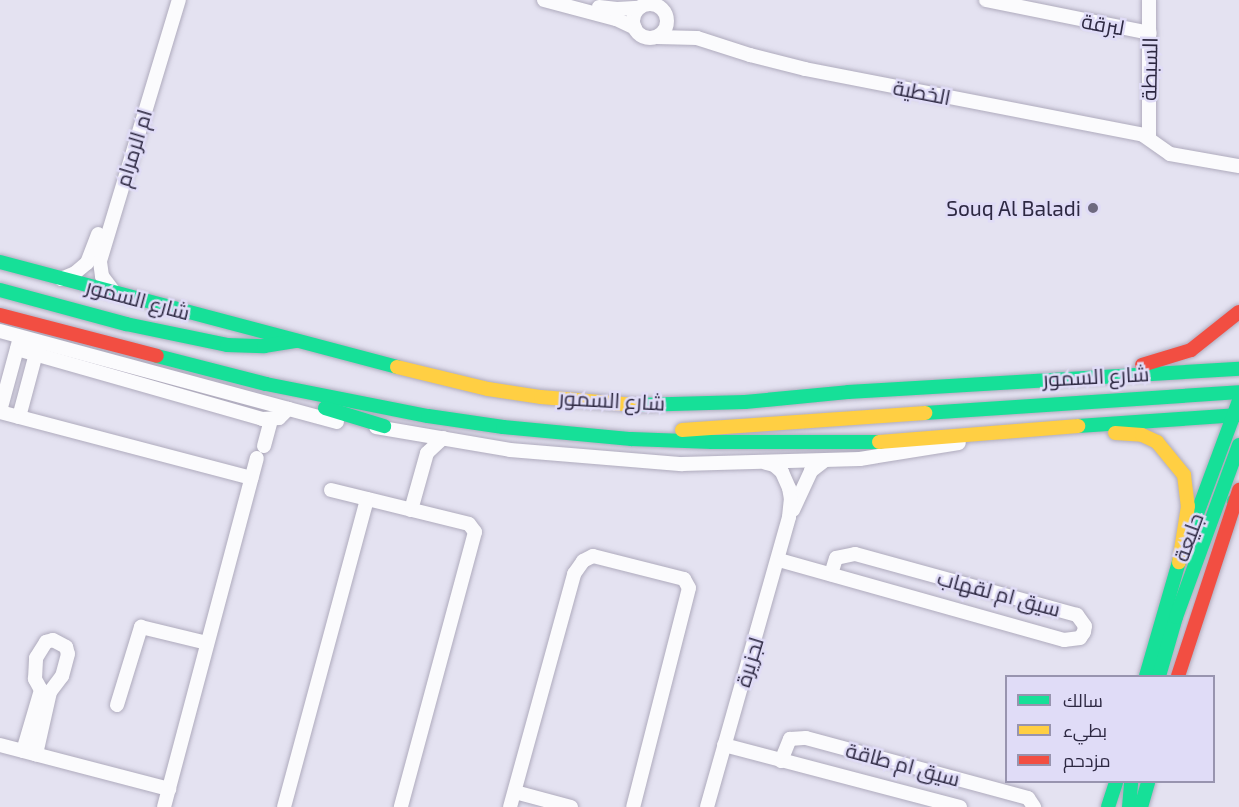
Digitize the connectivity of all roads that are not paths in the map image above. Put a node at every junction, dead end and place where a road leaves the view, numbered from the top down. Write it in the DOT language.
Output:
graph roads {
  1 [pos="170,0"];
  2 [pos="179,0"];
  3 [pos="544,0"];
  4 [pos="575,0"];
  5 [pos="986,0"];
  6 [pos="1149,0"];
  7 [pos="653,5"];
  8 [pos="634,28"];
  9 [pos="1150,33"];
  10 [pos="657,37"];
  11 [pos="697,38"];
  12 [pos="1149,137"];
  13 [pos="1239,166"];
  14 [pos="0,262"];
  15 [pos="60,279"];
  16 [pos="0,290"];
  17 [pos="115,293"];
  18 [pos="1239,312"];
  19 [pos="0,315"];
  20 [pos="0,331"];
  21 [pos="297,341"];
  22 [pos="18,343"];
  23 [pos="37,348"];
  24 [pos="1239,369"];
  25 [pos="1126,374"];
  26 [pos="266,384"];
  27 [pos="1239,392"];
  28 [pos="1239,401"];
  29 [pos="288,409"];
  30 [pos="0,412"];
  31 [pos="1237,414"];
  32 [pos="19,417"];
  33 [pos="271,420"];
  34 [pos="384,426"];
  35 [pos="414,432"];
  36 [pos="995,433"];
  37 [pos="443,438"];
  38 [pos="631,439"];
  39 [pos="1239,445"];
  40 [pos="427,453"];
  41 [pos="824,461"];
  42 [pos="765,462"];
  43 [pos="252,478"];
  44 [pos="331,490"];
  45 [pos="1237,496"];
  46 [pos="367,499"];
  47 [pos="411,510"];
  48 [pos="789,517"];
  49 [pos="779,560"];
  50 [pos="1179,562"];
  51 [pos="831,574"];
  52 [pos="207,643"];
  53 [pos="1146,675"];
  54 [pos="1159,675"];
  55 [pos="1178,675"];
  56 [pos="117,705"];
  57 [pos="0,745"];
  58 [pos="724,745"];
  59 [pos="29,753"];
  60 [pos="781,761"];
  61 [pos="1116,783"];
  62 [pos="1131,783"];
  63 [pos="1148,783"];
  64 [pos="169,789"];
  65 [pos="515,792"];
  66 [pos="164,807"];
  67 [pos="284,807"];
  68 [pos="402,807"];
  69 [pos="510,807"];
  70 [pos="571,807"];
  71 [pos="633,807"];
  72 [pos="707,807"];
  73 [pos="960,807"];
  74 [pos="1034,807"];
  75 [pos="1108,807"];
  76 [pos="1128,807"];
  77 [pos="1141,807"];
  1 -- 15 [label="street, ام الرمرام"];
  2 -- 17 [label="street, ام الرمرام"];
  3 -- 8 [label="street"];
  4 -- 7 [label="street"];
  5 -- 9 [label="street, لبرقة"];
  6 -- 9 [label="street, السبطة"];
  7 -- 8 [label="street"];
  7 -- 10 [label="street"];
  7 -- 11 [label="street, الخطية"];
  8 -- 10 [label="street"];
  9 -- 12 [label="street, السبطة"];
  10 -- 11 [label="street, الخطية"];
  11 -- 12 [label="street, الخطية"];
  12 -- 13 [label="street"];
  14 -- 15 [label="main road, شارع السمور"];
  15 -- 17 [label="main road, شارع السمور"];
  16 -- 21 [label="main road"];
  17 -- 21 [label="main road, شارع السمور"];
  18 -- 25 [label="main road"];
  19 -- 26 [label="main road, شارع السمور"];
  20 -- 22 [label="street, شارع السمور"];
  21 -- 25 [label="main road, شارع السمور"];
  22 -- 23 [label="street, شارع السمور"];
  22 -- 30 [label="street"];
  23 -- 29 [label="street, شارع السمور"];
  23 -- 32 [label="street"];
  23 -- 33 [label="street"];
  24 -- 25 [label="main road, شارع السمور"];
  26 -- 34 [label="main road"];
  26 -- 38 [label="main road, شارع السمور"];
  27 -- 38 [label="main road"];
  28 -- 31 [label="main road, جليعة"];
  29 -- 33 [label="street"];
  29 -- 34 [label="street, شارع السمور"];
  30 -- 32 [label="street"];
  31 -- 36 [label="main road, شارع السمور"];
  31 -- 50 [label="main road, جليعة"];
  32 -- 43 [label="street"];
  33 -- 43 [label="street"];
  34 -- 35 [label="street, شارع السمور"];
  35 -- 37 [label="street, شارع السمور"];
  35 -- 40 [label="street"];
  36 -- 38 [label="main road, شارع السمور"];
  36 -- 41 [label="street, شارع السمور"];
  36 -- 50 [label="main road"];
  37 -- 40 [label="street"];
  37 -- 42 [label="street, شارع السمور"];
  39 -- 54 [label="main road"];
  40 -- 47 [label="street"];
  41 -- 42 [label="street, شارع السمور"];
  41 -- 48 [label="street, لجزيرة"];
  42 -- 48 [label="street, لجزيرة"];
  43 -- 52 [label="street"];
  44 -- 46 [label="street"];
  45 -- 55 [label="main road, جليعة"];
  46 -- 47 [label="street"];
  46 -- 67 [label="street"];
  47 -- 68 [label="street"];
  48 -- 49 [label="street, لجزيرة"];
  49 -- 51 [label="street, سيق ام لقهاب"];
  49 -- 58 [label="street, لجزيرة"];
  50 -- 53 [label="main road, جليعة"];
  51 -- 51 [label="street, سيق ام لقهاب"];
  52 -- 56 [label="street"];
  52 -- 64 [label="street"];
  57 -- 59 [label="street"];
  58 -- 60 [label="street, سيق ام طاقة"];
  58 -- 72 [label="street, لجزيرة"];
  59 -- 59 [label="street"];
  59 -- 64 [label="street"];
  60 -- 73 [label="street, سيق ام طاقة"];
  60 -- 74 [label="street, سيق ام طاقة"];
  61 -- 75 [label="main road"];
  62 -- 76 [label="main road"];
  63 -- 77 [label="main road"];
  64 -- 66 [label="street"];
  65 -- 69 [label="street"];
  65 -- 70 [label="street"];
  65 -- 71 [label="street"];
}
